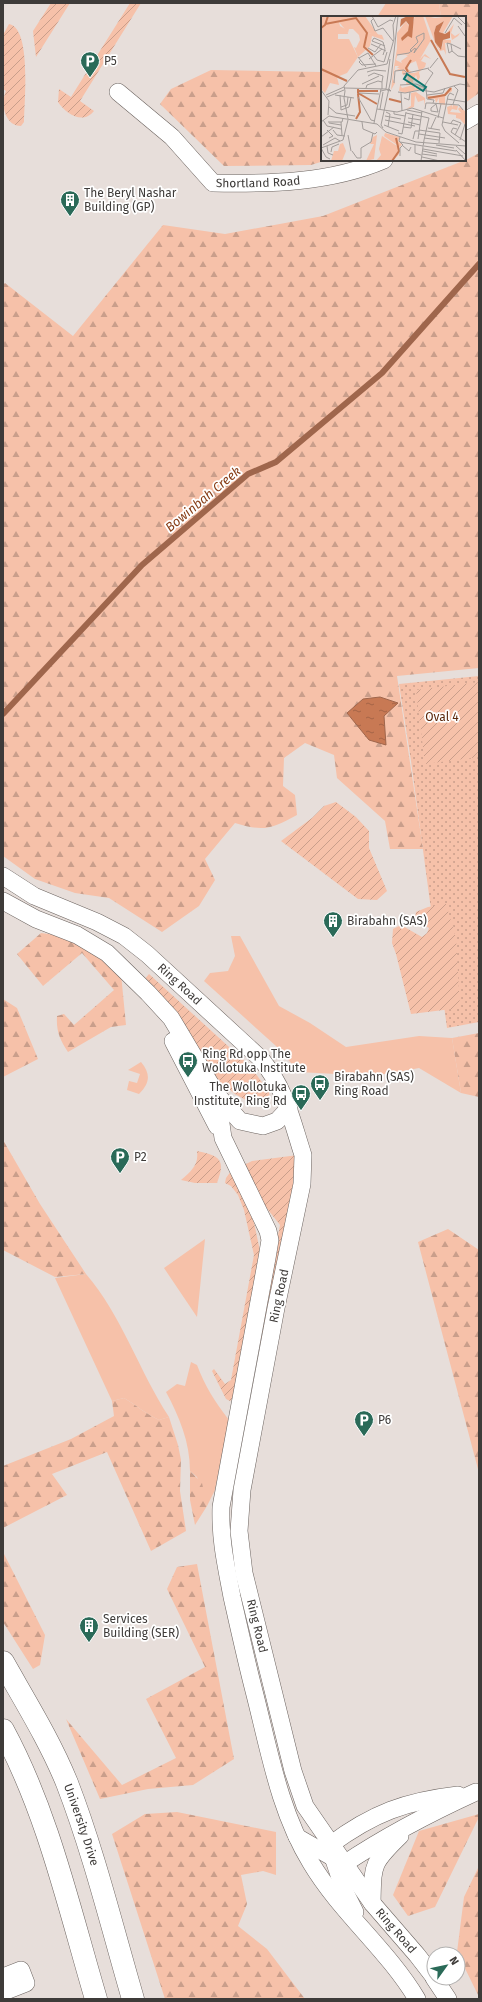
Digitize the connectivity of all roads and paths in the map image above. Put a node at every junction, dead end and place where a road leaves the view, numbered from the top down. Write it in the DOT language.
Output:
graph roads {
  1 [pos="118,92"];
  2 [pos="479,114"];
  3 [pos="466,120"];
  4 [pos="382,161"];
  5 [pos="3,876"];
  6 [pos="3,901"];
  7 [pos="148,993"];
  8 [pos="216,1095"];
  9 [pos="289,1108"];
  10 [pos="223,1138"];
  11 [pos="276,1308"];
  12 [pos="240,1410"];
  13 [pos="241,1505"];
  14 [pos="242,1644"];
  15 [pos="3,1662"];
  16 [pos="3,1730"];
  17 [pos="477,1792"];
  18 [pos="433,1811"];
  19 [pos="297,1837"];
  20 [pos="336,1856"];
  21 [pos="372,1903"];
  22 [pos="370,1937"];
  23 [pos="426,1967"];
  24 [pos="3,1977"];
  25 [pos="439,1986"];
  26 [pos="3,1992"];
  27 [pos="96,1999"];
  28 [pos="133,1999"];
  29 [pos="417,1999"];
  30 [pos="448,1999"];
  1 -- 4 [label="street, Shortland Road"];
  2 -- 3 [label="street"];
  5 -- 9 [label="street, Ring Road"];
  6 -- 7 [label="street, Ring Road"];
  7 -- 8 [label="street, Ring Road"];
  7 -- 10 [label="street"];
  8 -- 9 [label="street"];
  8 -- 10 [label="street, Ring Road"];
  9 -- 11 [label="street, Ring Road"];
  10 -- 12 [label="street, Ring Road"];
  11 -- 12 [label="street"];
  11 -- 13 [label="street, Ring Road"];
  12 -- 14 [label="street, Ring Road"];
  13 -- 14 [label="street"];
  13 -- 20 [label="street, Ring Road"];
  14 -- 19 [label="street, Ring Road"];
  15 -- 28 [label="main road, University Drive"];
  16 -- 27 [label="main road"];
  17 -- 18 [label="street, Ring Road"];
  17 -- 20 [label="street, Ring Road"];
  18 -- 20 [label="street, Ring Road"];
  18 -- 21 [label="street, Ring Road"];
  19 -- 20 [label="street, Ring Road"];
  19 -- 22 [label="street, Ring Road"];
  20 -- 21 [label="street, Ring Road"];
  20 -- 22 [label="street, Ring Road"];
  21 -- 23 [label="street, Ring Road"];
  22 -- 29 [label="street, Ring Road"];
  24 -- 26 [label="street"];
  25 -- 30 [label="street, Ring Road"];
}
